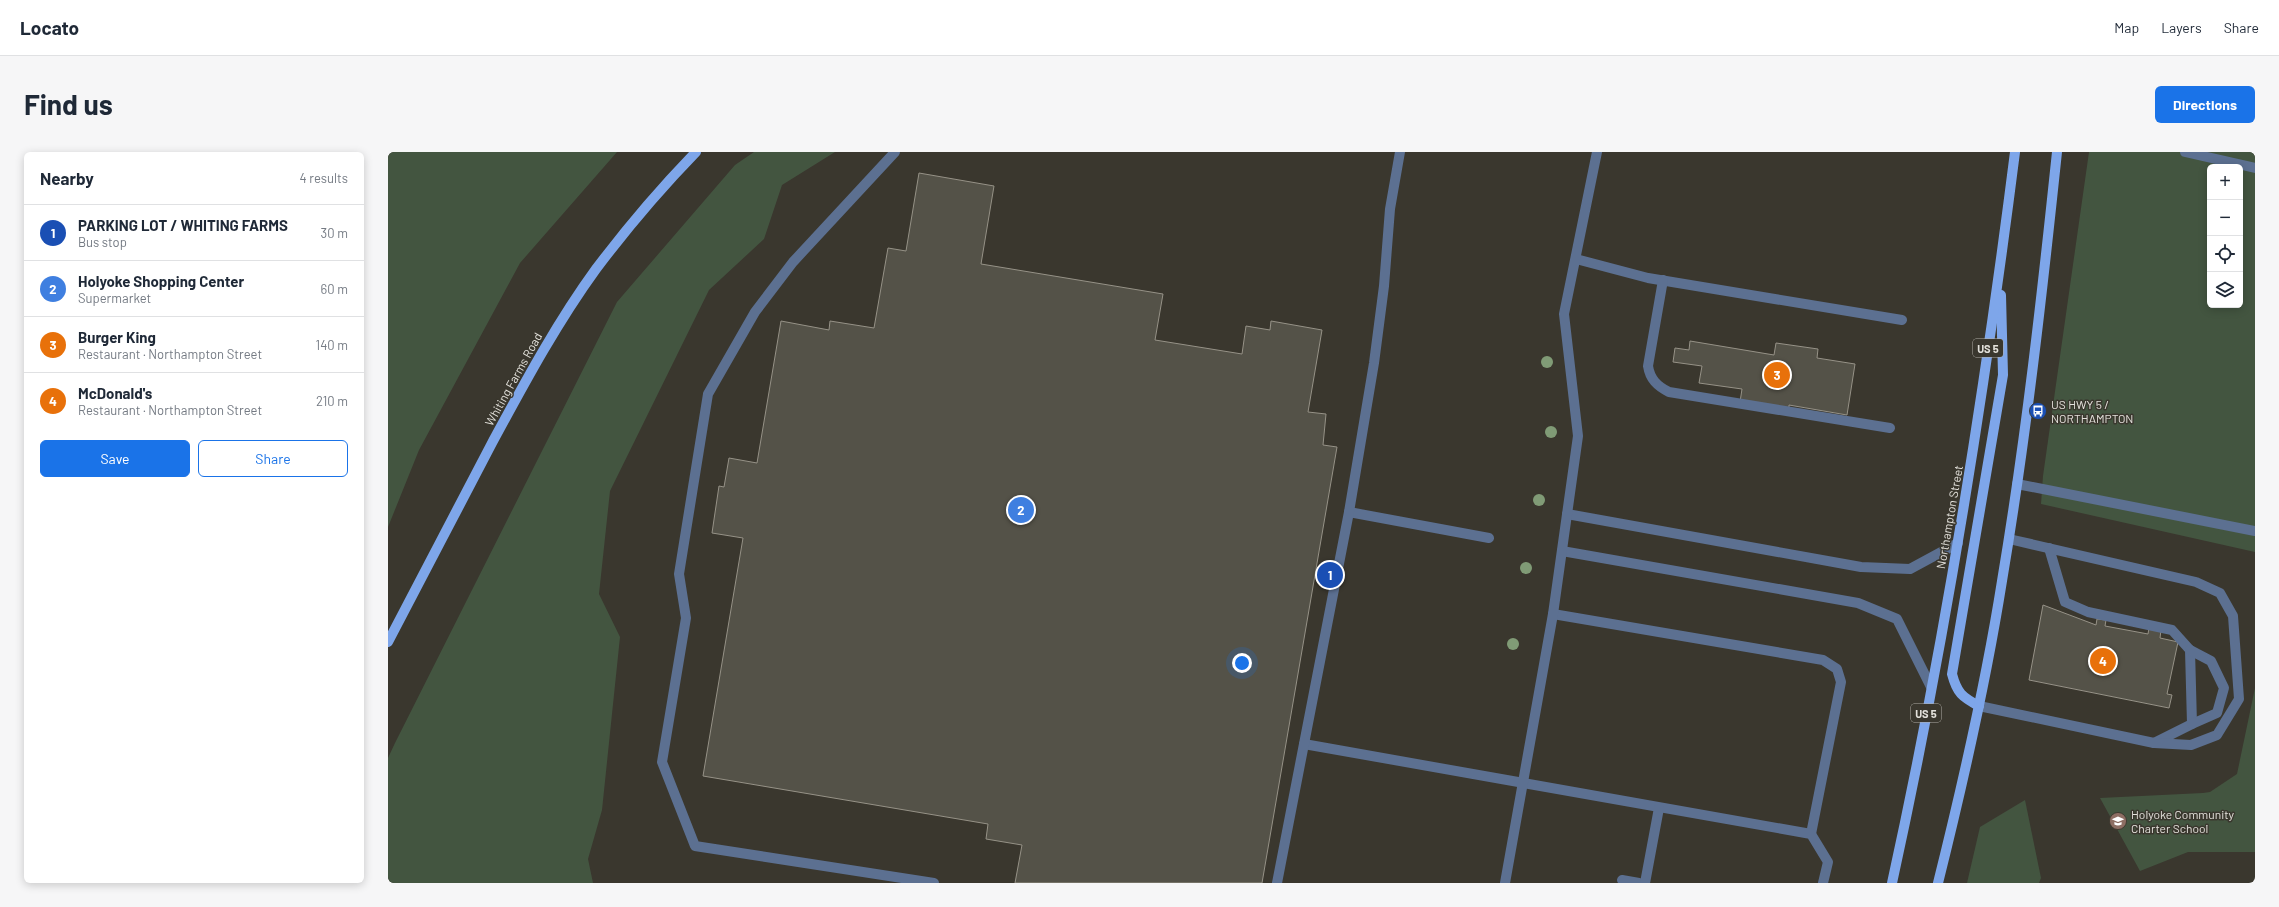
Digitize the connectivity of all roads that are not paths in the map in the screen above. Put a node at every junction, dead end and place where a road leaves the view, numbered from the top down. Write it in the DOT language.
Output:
graph roads {
  1 [pos="696,152"];
  2 [pos="895,152"];
  3 [pos="1400,152"];
  4 [pos="1597,152"];
  5 [pos="2015,152"];
  6 [pos="2057,152"];
  7 [pos="2185,152"];
  8 [pos="2255,168"];
  9 [pos="1576,258"];
  10 [pos="2000,267"];
  11 [pos="1663,280"];
  12 [pos="1902,320"];
  13 [pos="1890,428"];
  14 [pos="2017,484"];
  15 [pos="1349,512"];
  16 [pos="1567,514"];
  17 [pos="2255,531"];
  18 [pos="1489,538"];
  19 [pos="2008,539"];
  20 [pos="1958,543"];
  21 [pos="2049,548"];
  22 [pos="1562,551"];
  23 [pos="1553,614"];
  24 [pos="388,642"];
  25 [pos="2190,650"];
  26 [pos="1931,687"];
  27 [pos="1979,706"];
  28 [pos="2192,724"];
  29 [pos="2154,743"];
  30 [pos="1304,744"];
  31 [pos="1522,783"];
  32 [pos="1659,808"];
  33 [pos="1811,834"];
  34 [pos="1622,880"];
  35 [pos="934,883"];
  36 [pos="1277,883"];
  37 [pos="1505,883"];
  38 [pos="1640,883"];
  39 [pos="1645,883"];
  40 [pos="1823,883"];
  41 [pos="1892,883"];
  42 [pos="1938,883"];
  1 -- 24 [label="main road, Whiting Farms Road"];
  2 -- 35 [label="lane"];
  3 -- 15 [label="lane"];
  4 -- 9 [label="lane"];
  5 -- 10 [label="main road, Northampton Street / US 5"];
  6 -- 14 [label="main road"];
  7 -- 8 [label="lane"];
  9 -- 11 [label="lane"];
  9 -- 16 [label="lane"];
  10 -- 20 [label="main road, Northampton Street / US 5"];
  10 -- 27 [label="main road"];
  11 -- 12 [label="lane"];
  11 -- 13 [label="lane"];
  14 -- 17 [label="lane"];
  14 -- 19 [label="main road"];
  15 -- 18 [label="lane"];
  15 -- 30 [label="lane"];
  16 -- 20 [label="lane"];
  16 -- 22 [label="lane"];
  19 -- 21 [label="lane"];
  19 -- 27 [label="main road"];
  20 -- 26 [label="main road, Northampton Street / US 5"];
  21 -- 25 [label="lane"];
  21 -- 29 [label="lane"];
  22 -- 23 [label="lane"];
  22 -- 26 [label="lane"];
  23 -- 31 [label="lane"];
  23 -- 33 [label="lane"];
  25 -- 28 [label="lane"];
  25 -- 28 [label="lane"];
  26 -- 41 [label="main road, Northampton Street / US 5"];
  27 -- 29 [label="lane"];
  27 -- 42 [label="main road"];
  28 -- 29 [label="lane"];
  30 -- 31 [label="lane"];
  30 -- 36 [label="lane"];
  31 -- 32 [label="lane"];
  31 -- 37 [label="lane"];
  32 -- 33 [label="lane"];
  32 -- 39 [label="lane"];
  33 -- 40 [label="lane"];
  34 -- 38 [label="lane"];
}
